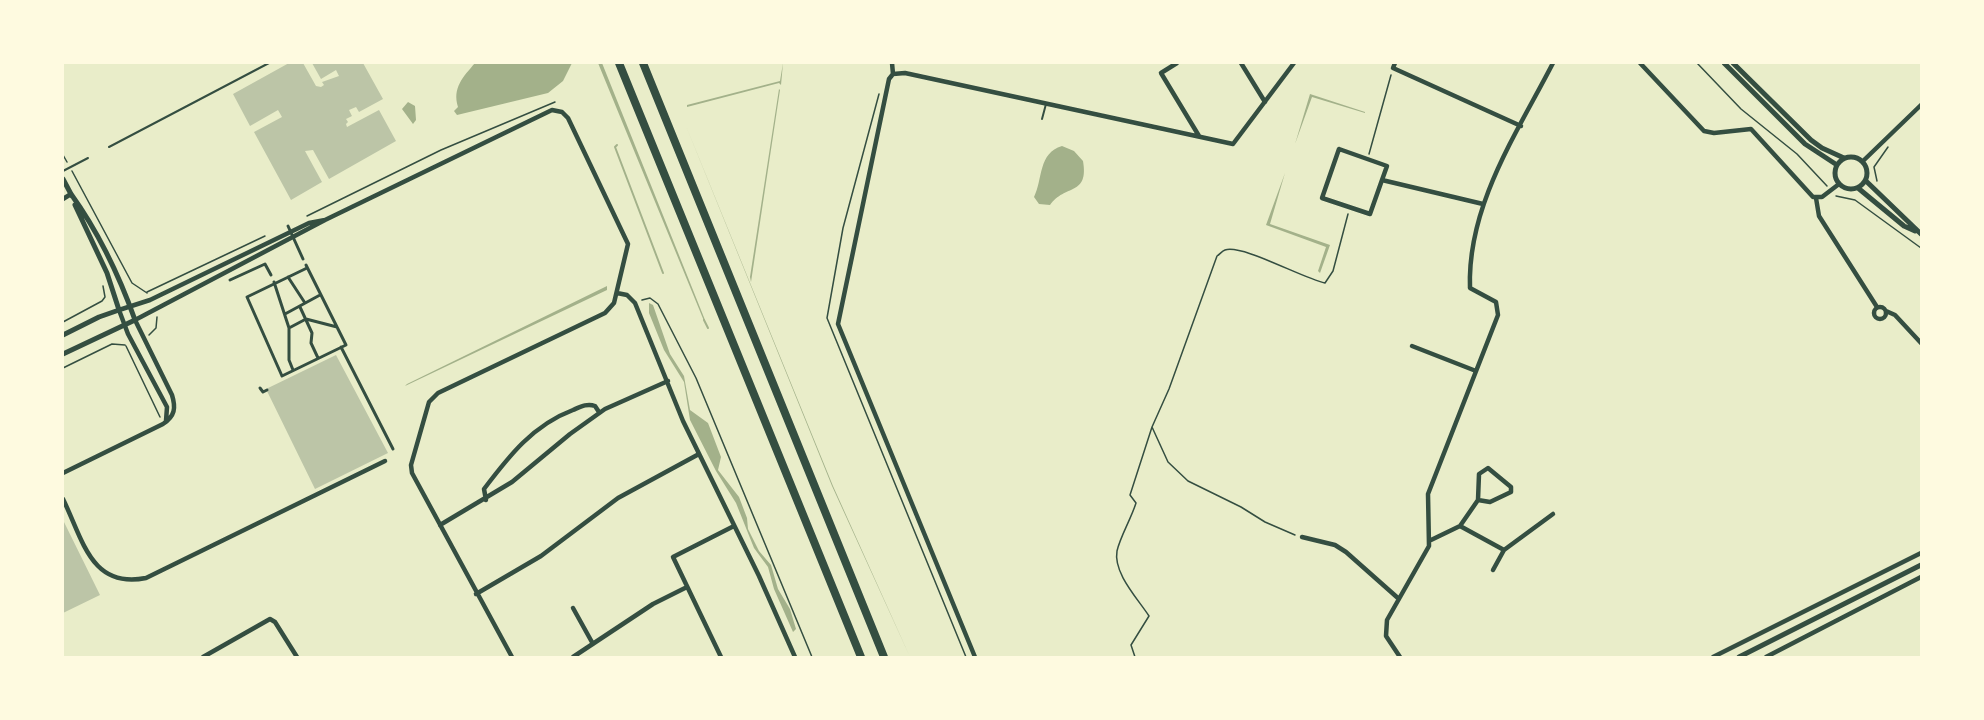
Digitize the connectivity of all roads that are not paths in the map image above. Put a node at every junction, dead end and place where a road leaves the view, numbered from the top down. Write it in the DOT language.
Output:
graph roads {
  1 [pos="269,63"];
  2 [pos="619,63"];
  3 [pos="643,63"];
  4 [pos="892,63"];
  5 [pos="1178,63"];
  6 [pos="1241,63"];
  7 [pos="1284,63"];
  8 [pos="1294,63"];
  9 [pos="1553,63"];
  10 [pos="1640,63"];
  11 [pos="1724,63"];
  12 [pos="1733,63"];
  13 [pos="1394,66"];
  14 [pos="1289,69"];
  15 [pos="893,74"];
  16 [pos="1265,102"];
  17 [pos="1046,104"];
  18 [pos="1921,105"];
  19 [pos="1042,119"];
  20 [pos="1521,126"];
  21 [pos="1199,137"];
  22 [pos="109,147"];
  23 [pos="88,158"];
  24 [pos="1844,158"];
  25 [pos="1863,161"];
  26 [pos="1837,165"];
  27 [pos="63,171"];
  28 [pos="63,179"];
  29 [pos="1382,180"];
  30 [pos="1866,181"];
  31 [pos="1839,184"];
  32 [pos="1858,188"];
  33 [pos="71,194"];
  34 [pos="1816,198"];
  35 [pos="63,199"];
  36 [pos="1483,204"];
  37 [pos="288,226"];
  38 [pos="1920,234"];
  39 [pos="292,235"];
  40 [pos="303,259"];
  41 [pos="270,275"];
  42 [pos="288,277"];
  43 [pos="230,280"];
  44 [pos="274,283"];
  45 [pos="616,293"];
  46 [pos="321,295"];
  47 [pos="306,303"];
  48 [pos="130,307"];
  49 [pos="300,307"];
  50 [pos="1877,308"];
  51 [pos="119,310"];
  52 [pos="1886,311"];
  53 [pos="285,314"];
  54 [pos="135,320"];
  55 [pos="306,320"];
  56 [pos="124,325"];
  57 [pos="337,327"];
  58 [pos="289,328"];
  59 [pos="63,335"];
  60 [pos="1921,343"];
  61 [pos="1412,346"];
  62 [pos="341,347"];
  63 [pos="344,353"];
  64 [pos="63,354"];
  65 [pos="337,357"];
  66 [pos="318,358"];
  67 [pos="293,370"];
  68 [pos="1476,371"];
  69 [pos="668,381"];
  70 [pos="260,388"];
  71 [pos="267,390"];
  72 [pos="599,412"];
  73 [pos="165,423"];
  74 [pos="393,449"];
  75 [pos="699,454"];
  76 [pos="384,460"];
  77 [pos="63,473"];
  78 [pos="63,500"];
  79 [pos="486,500"];
  80 [pos="1478,500"];
  81 [pos="1553,514"];
  82 [pos="440,525"];
  83 [pos="734,526"];
  84 [pos="1460,526"];
  85 [pos="1302,537"];
  86 [pos="1431,540"];
  87 [pos="1504,550"];
  88 [pos="1921,553"];
  89 [pos="1921,565"];
  90 [pos="1493,570"];
  91 [pos="1921,577"];
  92 [pos="687,587"];
  93 [pos="476,594"];
  94 [pos="1399,599"];
  95 [pos="573,608"];
  96 [pos="593,644"];
  97 [pos="206,656"];
  98 [pos="793,656"];
  99 [pos="297,657"];
  100 [pos="512,657"];
  101 [pos="573,657"];
  102 [pos="721,657"];
  103 [pos="861,657"];
  104 [pos="884,657"];
  105 [pos="975,657"];
  106 [pos="1400,657"];
  107 [pos="1713,657"];
  108 [pos="1739,657"];
  109 [pos="1766,657"];
  1 -- 22 [label="lane"];
  2 -- 103 [label="highway"];
  3 -- 104 [label="highway"];
  4 -- 15 [label="street"];
  5 -- 21 [label="street"];
  6 -- 16 [label="street"];
  7 -- 14 [label="street"];
  8 -- 14 [label="street"];
  9 -- 20 [label="street"];
  10 -- 34 [label="street"];
  11 -- 26 [label="street"];
  12 -- 24 [label="street"];
  13 -- 20 [label="street"];
  14 -- 16 [label="street"];
  15 -- 17 [label="street"];
  15 -- 105 [label="street"];
  16 -- 21 [label="street"];
  17 -- 19 [label="lane"];
  17 -- 21 [label="street"];
  18 -- 25 [label="street"];
  20 -- 36 [label="street"];
  23 -- 27 [label="lane"];
  24 -- 25 [label="street"];
  24 -- 26 [label="street"];
  25 -- 30 [label="street"];
  26 -- 31 [label="street"];
  28 -- 33 [label="street"];
  29 -- 29 [label="street"];
  29 -- 36 [label="street"];
  30 -- 32 [label="street"];
  30 -- 38 [label="street"];
  31 -- 32 [label="street"];
  31 -- 34 [label="street"];
  32 -- 38 [label="street"];
  33 -- 35 [label="street"];
  33 -- 48 [label="street"];
  33 -- 51 [label="street"];
  34 -- 50 [label="street"];
  36 -- 68 [label="street"];
  37 -- 39 [label="street"];
  39 -- 40 [label="street"];
  39 -- 45 [label="street"];
  39 -- 48 [label="street"];
  39 -- 54 [label="street"];
  41 -- 43 [label="street"];
  42 -- 44 [label="street"];
  42 -- 46 [label="street"];
  42 -- 47 [label="street"];
  44 -- 53 [label="street"];
  44 -- 67 [label="street"];
  45 -- 69 [label="street"];
  45 -- 82 [label="street"];
  46 -- 47 [label="street"];
  46 -- 57 [label="street"];
  47 -- 49 [label="street"];
  48 -- 51 [label="street"];
  48 -- 54 [label="street"];
  49 -- 53 [label="street"];
  49 -- 55 [label="street"];
  50 -- 52 [label="street"];
  50 -- 52 [label="street"];
  51 -- 56 [label="street"];
  51 -- 59 [label="street"];
  52 -- 60 [label="street"];
  53 -- 58 [label="street"];
  54 -- 56 [label="street"];
  54 -- 73 [label="street"];
  55 -- 57 [label="street"];
  55 -- 58 [label="street"];
  55 -- 66 [label="street"];
  56 -- 64 [label="street"];
  56 -- 73 [label="street"];
  57 -- 62 [label="street"];
  58 -- 67 [label="street"];
  61 -- 68 [label="street"];
  62 -- 63 [label="street"];
  62 -- 66 [label="street"];
  63 -- 65 [label="street"];
  63 -- 74 [label="street"];
  66 -- 67 [label="street"];
  68 -- 86 [label="street"];
  69 -- 72 [label="street"];
  69 -- 75 [label="street"];
  70 -- 71 [label="street"];
  72 -- 79 [label="street"];
  72 -- 79 [label="street"];
  73 -- 77 [label="street"];
  75 -- 83 [label="street"];
  75 -- 93 [label="street"];
  76 -- 78 [label="street"];
  79 -- 82 [label="street"];
  80 -- 80 [label="street"];
  80 -- 84 [label="street"];
  81 -- 87 [label="street"];
  82 -- 93 [label="street"];
  83 -- 92 [label="street"];
  83 -- 98 [label="street"];
  84 -- 86 [label="street"];
  84 -- 87 [label="street"];
  85 -- 94 [label="street"];
  86 -- 94 [label="street"];
  87 -- 90 [label="street"];
  88 -- 107 [label="street"];
  89 -- 108 [label="street"];
  91 -- 109 [label="street"];
  92 -- 96 [label="street"];
  92 -- 102 [label="street"];
  93 -- 100 [label="street"];
  94 -- 106 [label="street"];
  95 -- 96 [label="street"];
  96 -- 101 [label="street"];
  97 -- 99 [label="street"];
}
